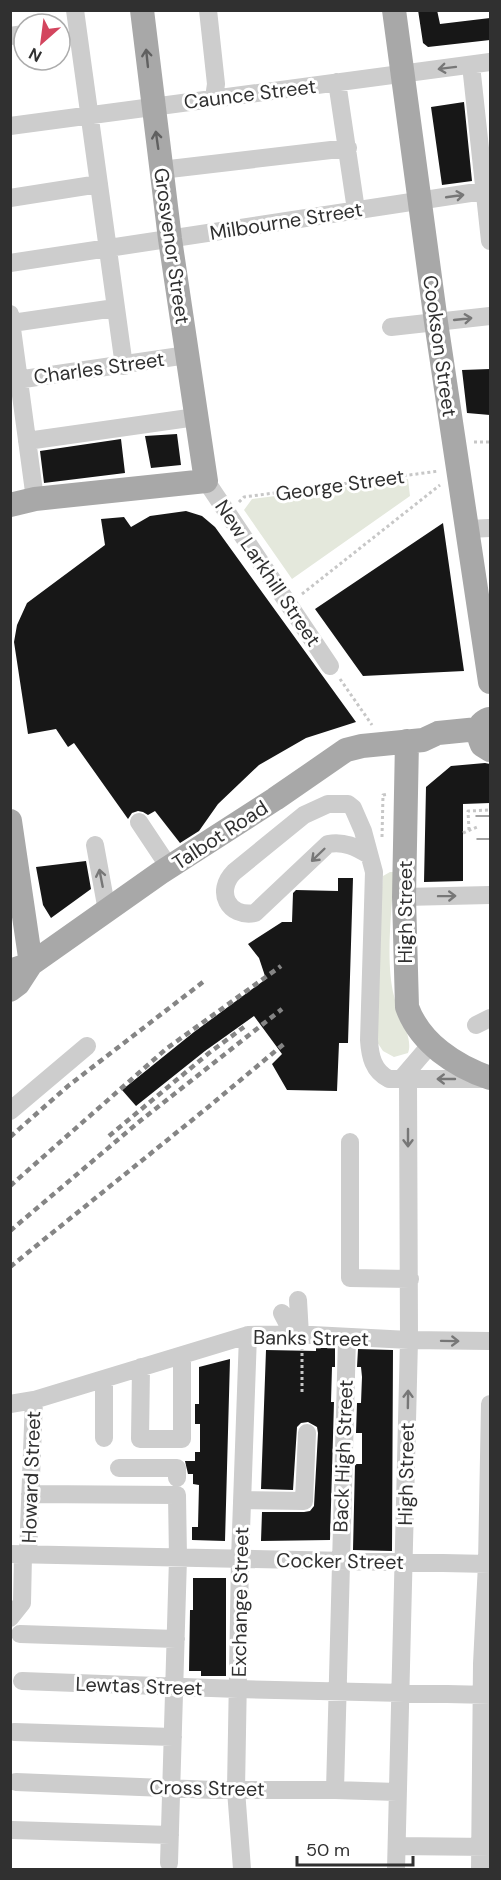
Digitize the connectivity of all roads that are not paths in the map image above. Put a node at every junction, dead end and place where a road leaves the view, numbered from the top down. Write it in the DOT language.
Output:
graph roads {
  1 [pos="142,10"];
  2 [pos="208,10"];
  3 [pos="394,10"];
  4 [pos="72,31"];
  5 [pos="490,62"];
  6 [pos="471,65"];
  7 [pos="403,74"];
  8 [pos="337,82"];
  9 [pos="214,99"];
  10 [pos="152,106"];
  11 [pos="90,115"];
  12 [pos="10,126"];
  13 [pos="484,131"];
  14 [pos="348,148"];
  15 [pos="161,170"];
  16 [pos="99,184"];
  17 [pos="487,191"];
  18 [pos="10,198"];
  19 [pos="420,201"];
  20 [pos="356,210"];
  21 [pos="170,239"];
  22 [pos="490,241"];
  23 [pos="108,248"];
  24 [pos="10,263"];
  25 [pos="115,308"];
  26 [pos="490,316"];
  27 [pos="11,319"];
  28 [pos="436,322"];
  29 [pos="391,327"];
  30 [pos="187,356"];
  31 [pos="123,366"];
  32 [pos="15,380"];
  33 [pos="196,417"];
  34 [pos="27,441"];
  35 [pos="206,481"];
  36 [pos="35,499"];
  37 [pos="10,505"];
  38 [pos="480,528"];
  39 [pos="330,666"];
  40 [pos="490,681"];
  41 [pos="485,733"];
  42 [pos="415,741"];
  43 [pos="368,745"];
  44 [pos="405,772"];
  45 [pos="10,821"];
  46 [pos="139,822"];
  47 [pos="95,845"];
  48 [pos="369,855"];
  49 [pos="169,867"];
  50 [pos="490,895"];
  51 [pos="404,897"];
  52 [pos="107,911"];
  53 [pos="21,967"];
  54 [pos="10,990"];
  55 [pos="431,1044"];
  56 [pos="87,1046"];
  57 [pos="490,1078"];
  58 [pos="398,1079"];
  59 [pos="10,1112"];
  60 [pos="350,1142"];
  61 [pos="410,1279"];
  62 [pos="298,1300"];
  63 [pos="282,1313"];
  64 [pos="298,1334"];
  65 [pos="248,1335"];
  66 [pos="347,1338"];
  67 [pos="409,1340"];
  68 [pos="490,1341"];
  69 [pos="183,1355"];
  70 [pos="141,1367"];
  71 [pos="104,1379"];
  72 [pos="34,1400"];
  73 [pos="10,1404"];
  74 [pos="490,1404"];
  75 [pos="307,1433"];
  76 [pos="104,1438"];
  77 [pos="119,1468"];
  78 [pos="177,1488"];
  79 [pos="30,1494"];
  80 [pos="242,1500"];
  81 [pos="20,1555"];
  82 [pos="178,1558"];
  83 [pos="240,1559"];
  84 [pos="340,1562"];
  85 [pos="404,1562"];
  86 [pos="489,1564"];
  87 [pos="15,1626"];
  88 [pos="176,1639"];
  89 [pos="22,1681"];
  90 [pos="174,1687"];
  91 [pos="238,1689"];
  92 [pos="338,1691"];
  93 [pos="401,1692"];
  94 [pos="486,1695"];
  95 [pos="14,1732"];
  96 [pos="173,1737"];
  97 [pos="16,1782"];
  98 [pos="171,1788"];
  99 [pos="236,1790"];
  100 [pos="334,1790"];
  101 [pos="397,1792"];
  102 [pos="12,1830"];
  103 [pos="170,1835"];
  104 [pos="397,1846"];
  105 [pos="485,1846"];
  106 [pos="169,1863"];
  107 [pos="242,1869"];
  108 [pos="396,1869"];
  109 [pos="480,1869"];
  10 -- 1 [label="main road, Grosvenor Street, one-way"];
  2 -- 9 [label="street"];
  3 -- 7 [label="main road, Cookson Street"];
  4 -- 11 [label="street"];
  5 -- 6 [label="street, Caunce Street"];
  6 -- 7 [label="street, Caunce Street, one-way"];
  6 -- 13 [label="street"];
  7 -- 8 [label="street, Caunce Street"];
  7 -- 19 [label="main road, Cookson Street"];
  8 -- 9 [label="street, Caunce Street"];
  8 -- 14 [label="street"];
  9 -- 10 [label="street, Caunce Street"];
  10 -- 11 [label="street, Caunce Street"];
  15 -- 10 [label="main road, Grosvenor Street, one-way"];
  11 -- 12 [label="street, Caunce Street"];
  11 -- 16 [label="street"];
  13 -- 17 [label="street"];
  14 -- 15 [label="street"];
  14 -- 20 [label="street"];
  15 -- 21 [label="main road, Grosvenor Street"];
  16 -- 18 [label="street"];
  16 -- 23 [label="street"];
  19 -- 17 [label="street, Milbourne Street, one-way"];
  17 -- 22 [label="street"];
  19 -- 20 [label="street, Milbourne Street"];
  19 -- 28 [label="main road, Cookson Street"];
  20 -- 21 [label="street, Milbourne Street"];
  21 -- 23 [label="street, Milbourne Street"];
  21 -- 30 [label="main road, Grosvenor Street"];
  23 -- 24 [label="street, Milbourne Street"];
  23 -- 25 [label="street"];
  25 -- 27 [label="street"];
  25 -- 31 [label="street"];
  28 -- 26 [label="street, one-way"];
  27 -- 32 [label="street"];
  28 -- 29 [label="street"];
  28 -- 38 [label="main road, Cookson Street"];
  30 -- 31 [label="street, Charles Street"];
  30 -- 33 [label="main road, Grosvenor Street"];
  31 -- 32 [label="street, Charles Street"];
  32 -- 34 [label="street"];
  33 -- 34 [label="street"];
  33 -- 35 [label="main road, Grosvenor Street"];
  34 -- 36 [label="street"];
  35 -- 36 [label="main road"];
  35 -- 39 [label="street, New Larkhill Street"];
  36 -- 37 [label="main road"];
  38 -- 40 [label="main road, Cookson Street"];
  40 -- 41 [label="main road, Cookson Street"];
  41 -- 42 [label="main road, Talbot Road"];
  42 -- 43 [label="main road, Talbot Road"];
  42 -- 44 [label="main road, High Street"];
  43 -- 44 [label="main road"];
  43 -- 49 [label="main road, Talbot Road"];
  44 -- 51 [label="main road, High Street"];
  45 -- 53 [label="main road"];
  46 -- 49 [label="street"];
  52 -- 47 [label="street, one-way"];
  48 -- 48 [label="street, one-way"];
  48 -- 58 [label="street"];
  49 -- 52 [label="main road, Talbot Road"];
  51 -- 50 [label="street, one-way"];
  51 -- 55 [label="main road, High Street"];
  52 -- 53 [label="main road, Talbot Road"];
  53 -- 54 [label="main road, Talbot Road"];
  55 -- 57 [label="main road, High Street"];
  55 -- 58 [label="street"];
  56 -- 59 [label="street"];
  57 -- 58 [label="street, one-way"];
  58 -- 61 [label="street, High Street, one-way"];
  60 -- 61 [label="street"];
  61 -- 67 [label="street, High Street"];
  62 -- 64 [label="street"];
  63 -- 64 [label="street"];
  64 -- 65 [label="street, Banks Street"];
  64 -- 66 [label="street, Banks Street"];
  65 -- 69 [label="street, Banks Street"];
  65 -- 80 [label="street, Exchange Street"];
  66 -- 67 [label="street, Banks Street"];
  66 -- 84 [label="street, Back High Street"];
  67 -- 68 [label="street, Banks Street, one-way"];
  85 -- 67 [label="street, High Street, one-way"];
  69 -- 70 [label="street, Banks Street"];
  69 -- 70 [label="street"];
  70 -- 71 [label="street, Banks Street"];
  71 -- 72 [label="street, Banks Street"];
  71 -- 76 [label="street"];
  72 -- 73 [label="street, Banks Street"];
  72 -- 79 [label="street, Howard Street"];
  74 -- 86 [label="street"];
  75 -- 80 [label="street"];
  77 -- 78 [label="street"];
  78 -- 79 [label="street"];
  78 -- 82 [label="street"];
  79 -- 81 [label="street, Howard Street"];
  80 -- 83 [label="street, Exchange Street"];
  81 -- 82 [label="street, Cocker Street"];
  81 -- 87 [label="street, Howard Street"];
  82 -- 83 [label="street, Cocker Street"];
  82 -- 88 [label="street"];
  83 -- 84 [label="street, Cocker Street"];
  83 -- 91 [label="street, Exchange Street"];
  84 -- 85 [label="street, Cocker Street"];
  84 -- 92 [label="street, Back High Street"];
  85 -- 86 [label="street, Cocker Street"];
  85 -- 93 [label="street, High Street"];
  86 -- 94 [label="street"];
  87 -- 88 [label="street"];
  88 -- 90 [label="street"];
  89 -- 90 [label="street, Lewtas Street"];
  90 -- 91 [label="street, Lewtas Street"];
  90 -- 96 [label="street"];
  91 -- 92 [label="street, Lewtas Street"];
  91 -- 99 [label="street, Exchange Street"];
  92 -- 93 [label="street, Lewtas Street"];
  92 -- 100 [label="street, Back High Street"];
  93 -- 94 [label="street, Lewtas Street"];
  93 -- 101 [label="street, High Street"];
  94 -- 105 [label="street"];
  95 -- 96 [label="street"];
  96 -- 98 [label="street"];
  97 -- 98 [label="street, Cross Street"];
  98 -- 99 [label="street, Cross Street"];
  98 -- 103 [label="street"];
  99 -- 100 [label="street, Cross Street"];
  99 -- 107 [label="street, Exchange Street"];
  100 -- 101 [label="street, Cross Street"];
  101 -- 104 [label="street, High Street"];
  102 -- 103 [label="street"];
  103 -- 106 [label="street"];
  104 -- 105 [label="street"];
  104 -- 108 [label="street, High Street"];
  105 -- 109 [label="street"];
}
